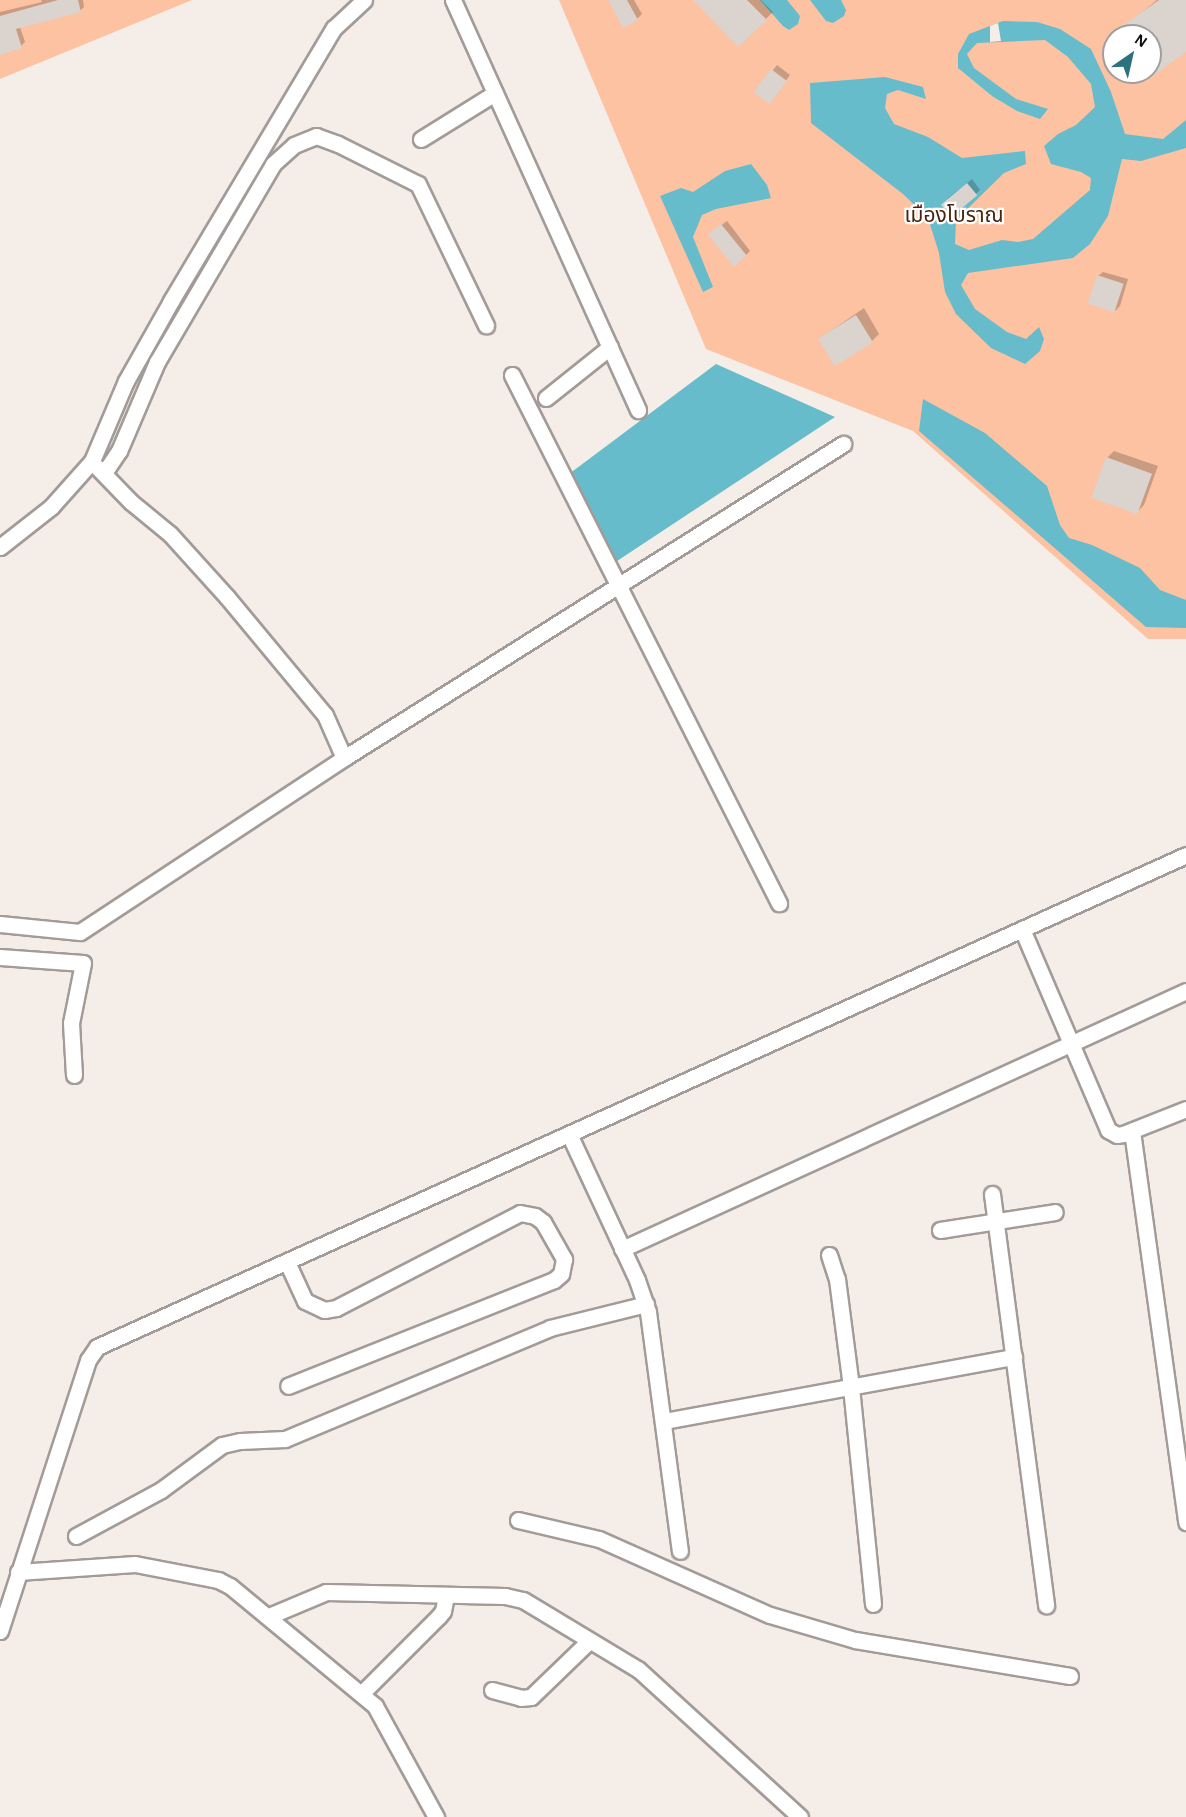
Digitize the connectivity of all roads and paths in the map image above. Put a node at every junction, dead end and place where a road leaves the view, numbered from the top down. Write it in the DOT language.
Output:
graph roads {
  1 [pos="364,0"];
  2 [pos="453,0"];
  3 [pos="495,93"];
  4 [pos="421,139"];
  5 [pos="486,325"];
  6 [pos="610,347"];
  7 [pos="512,375"];
  8 [pos="546,398"];
  9 [pos="638,410"];
  10 [pos="843,444"];
  11 [pos="92,461"];
  12 [pos="104,473"];
  13 [pos="0,547"];
  14 [pos="618,584"];
  15 [pos="344,758"];
  16 [pos="1186,855"];
  17 [pos="779,903"];
  18 [pos="0,924"];
  19 [pos="1022,929"];
  20 [pos="0,957"];
  21 [pos="1186,991"];
  22 [pos="1073,1043"];
  23 [pos="74,1075"];
  24 [pos="1186,1109"];
  25 [pos="1132,1131"];
  26 [pos="569,1134"];
  27 [pos="993,1194"];
  28 [pos="1055,1212"];
  29 [pos="996,1222"];
  30 [pos="940,1230"];
  31 [pos="622,1249"];
  32 [pos="829,1255"];
  33 [pos="287,1262"];
  34 [pos="646,1305"];
  35 [pos="1014,1357"];
  36 [pos="288,1386"];
  37 [pos="851,1387"];
  38 [pos="664,1421"];
  39 [pos="518,1520"];
  40 [pos="1186,1522"];
  41 [pos="76,1536"];
  42 [pos="680,1551"];
  43 [pos="13,1575"];
  44 [pos="446,1594"];
  45 [pos="873,1604"];
  46 [pos="1046,1605"];
  47 [pos="269,1616"];
  48 [pos="0,1630"];
  49 [pos="589,1641"];
  50 [pos="1070,1676"];
  51 [pos="492,1690"];
  52 [pos="361,1694"];
  53 [pos="436,1817"];
  54 [pos="800,1817"];
  1 -- 11 [label="street"];
  2 -- 3 [label="street"];
  3 -- 4 [label="street"];
  3 -- 6 [label="street"];
  5 -- 12 [label="street"];
  6 -- 8 [label="street"];
  6 -- 9 [label="street"];
  7 -- 14 [label="street"];
  10 -- 14 [label="street"];
  11 -- 12 [label="street"];
  11 -- 13 [label="street"];
  12 -- 15 [label="street"];
  14 -- 15 [label="street"];
  14 -- 17 [label="street"];
  15 -- 18 [label="street"];
  16 -- 19 [label="street"];
  19 -- 22 [label="street"];
  19 -- 26 [label="street"];
  20 -- 23 [label="street"];
  21 -- 22 [label="street"];
  22 -- 25 [label="street"];
  22 -- 31 [label="street"];
  24 -- 25 [label="street"];
  25 -- 40 [label="street"];
  26 -- 31 [label="street"];
  26 -- 33 [label="street"];
  27 -- 29 [label="street"];
  28 -- 29 [label="street"];
  29 -- 30 [label="street"];
  29 -- 35 [label="street"];
  31 -- 34 [label="street"];
  32 -- 37 [label="street"];
  33 -- 36 [label="street"];
  33 -- 43 [label="street"];
  34 -- 38 [label="street"];
  34 -- 41 [label="street"];
  35 -- 37 [label="street"];
  35 -- 46 [label="street"];
  37 -- 38 [label="street"];
  37 -- 45 [label="street"];
  38 -- 42 [label="street"];
  39 -- 50 [label="street"];
  43 -- 47 [label="street"];
  43 -- 48 [label="street"];
  44 -- 47 [label="street"];
  44 -- 49 [label="street"];
  44 -- 52 [label="street"];
  47 -- 52 [label="street"];
  49 -- 51 [label="street"];
  49 -- 54 [label="street"];
  52 -- 53 [label="street"];
}
